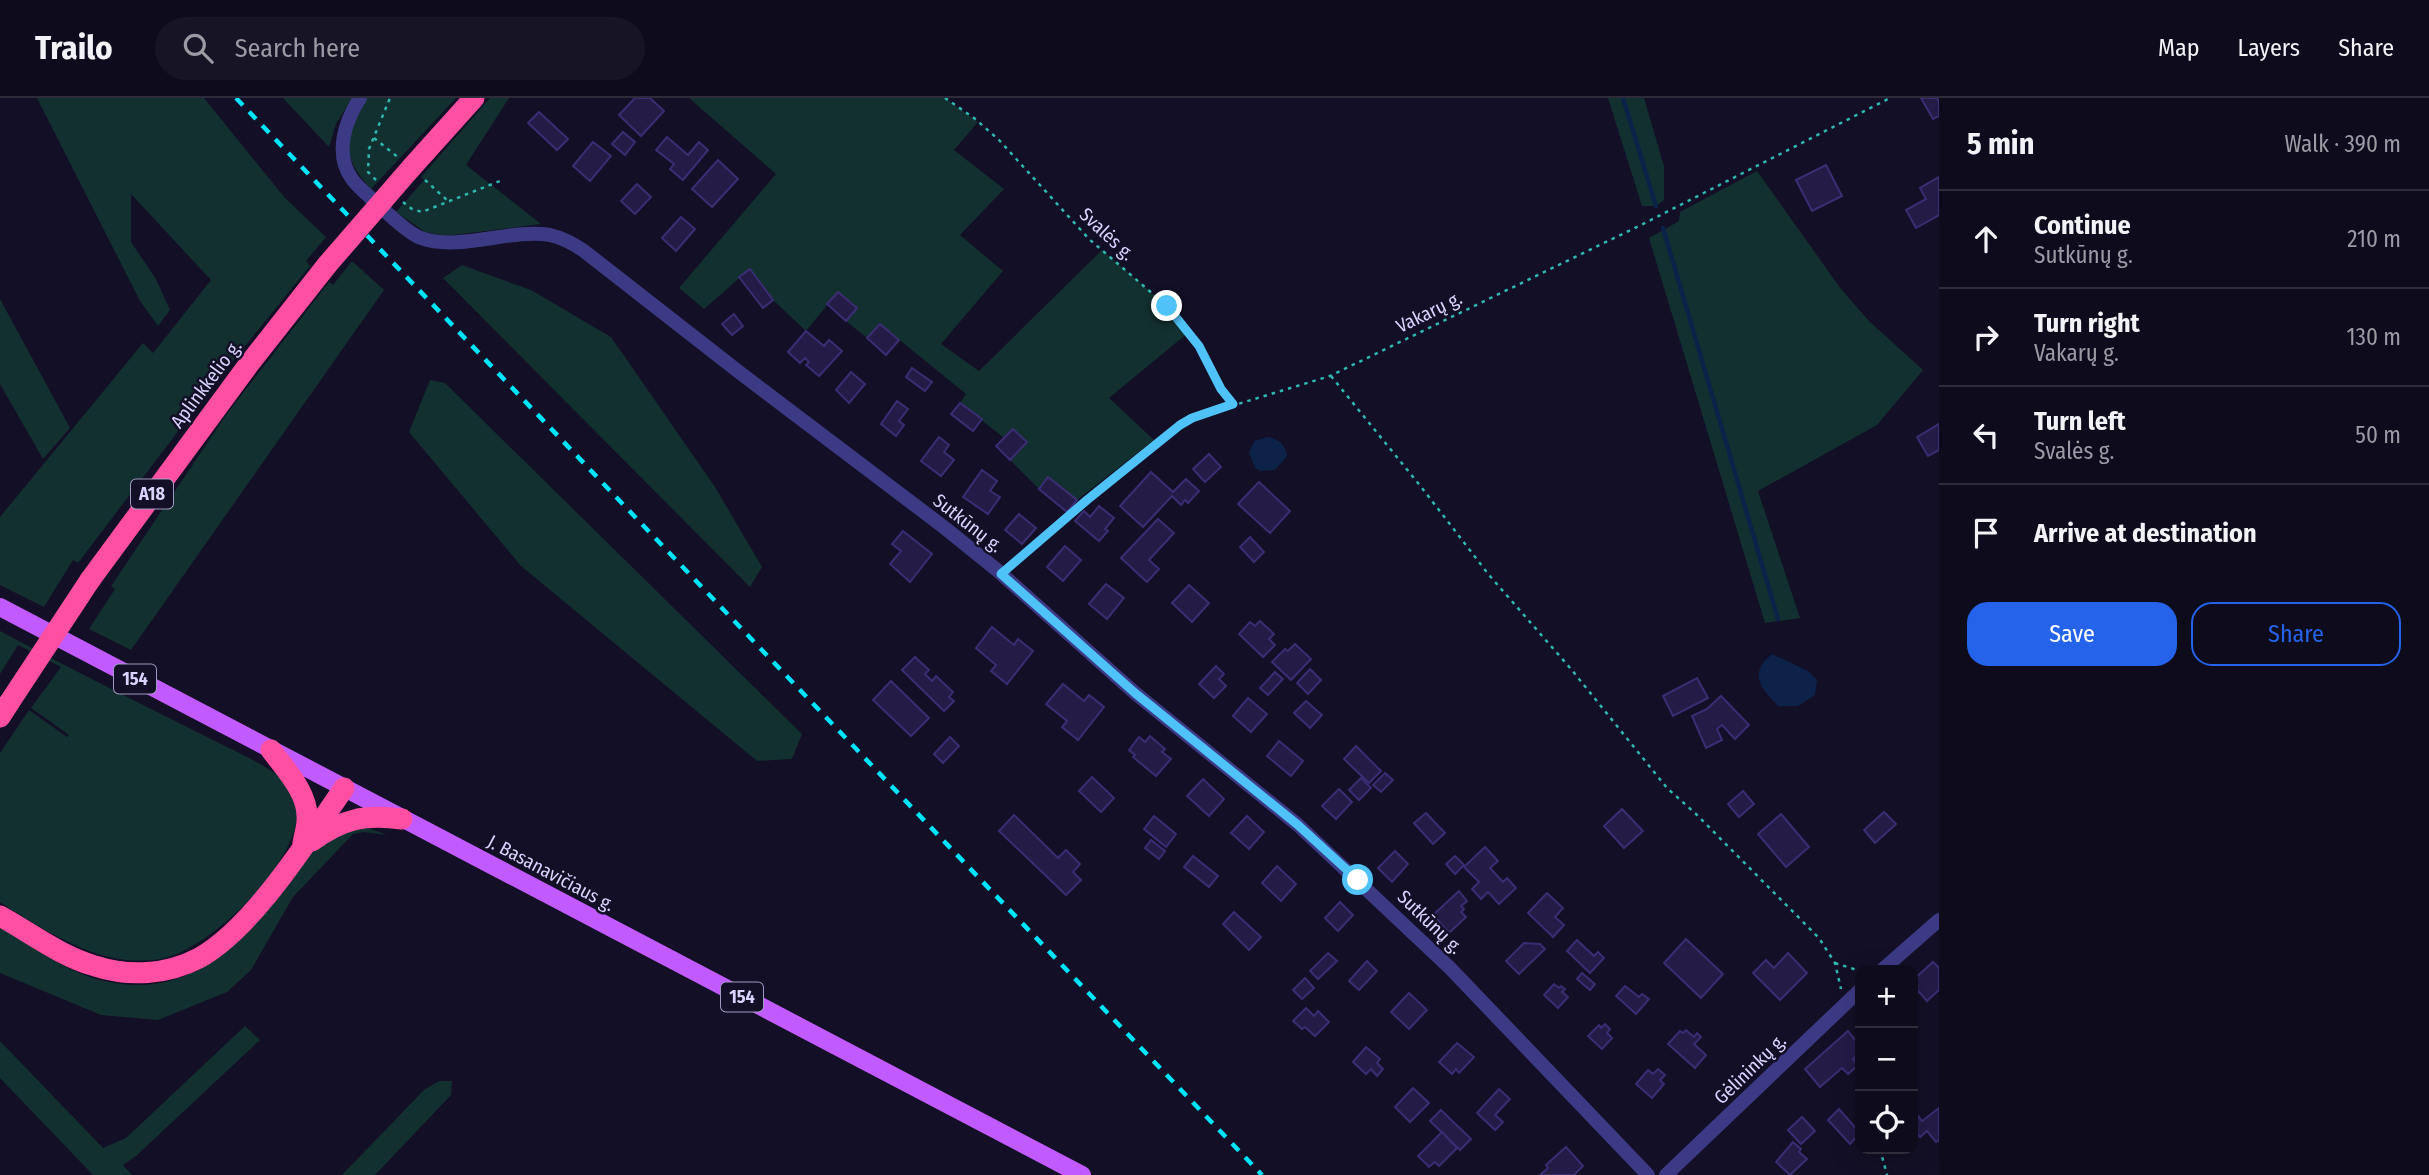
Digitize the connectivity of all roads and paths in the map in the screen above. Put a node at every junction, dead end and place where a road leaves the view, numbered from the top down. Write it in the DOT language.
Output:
graph roads {
  1 [pos="360,98"];
  2 [pos="474,98"];
  3 [pos="945,98"];
  4 [pos="1890,98"];
  5 [pos="374,138"];
  6 [pos="411,167"];
  7 [pos="448,201"];
  8 [pos="1331,376"];
  9 [pos="1233,404"];
  10 [pos="1001,574"];
  11 [pos="0,607"];
  12 [pos="3,712"];
  13 [pos="271,750"];
  14 [pos="344,788"];
  15 [pos="402,819"];
  16 [pos="301,849"];
  17 [pos="0,916"];
  18 [pos="1939,920"];
  19 [pos="1835,963"];
  20 [pos="1888,965"];
  21 [pos="1855,969"];
  22 [pos="1855,995"];
  23 [pos="1839,1010"];
  24 [pos="1881,1154"];
  25 [pos="1082,1175"];
  26 [pos="1648,1175"];
  27 [pos="1666,1175"];
  28 [pos="1887,1175"];
  1 -- 10 [label="street, Sutkūnų g."];
  2 -- 6 [label="highway, Aplinkkelio g. / A18"];
  3 -- 9 [label="path, Svalės g."];
  4 -- 8 [label="path, Vakarų g."];
  5 -- 6 [label="path"];
  6 -- 7 [label="path"];
  6 -- 12 [label="highway, Aplinkkelio g. / A18, bridge"];
  8 -- 9 [label="path, Vakarų g."];
  8 -- 19 [label="path"];
  9 -- 10 [label="path, Vakarų g."];
  10 -- 26 [label="street, Sutkūnų g."];
  11 -- 13 [label="main road, J. Basanavičiaus g. / 154"];
  13 -- 14 [label="main road, J. Basanavičiaus g. / 154"];
  13 -- 16 [label="highway"];
  14 -- 15 [label="main road, J. Basanavičiaus g. / 154"];
  14 -- 16 [label="highway"];
  15 -- 16 [label="highway"];
  15 -- 25 [label="main road, J. Basanavičiaus g. / 154"];
  16 -- 17 [label="highway"];
  18 -- 20 [label="street"];
  19 -- 21 [label="path"];
  19 -- 23 [label="path"];
  22 -- 23 [label="street, Gėlininkų g."];
  23 -- 27 [label="street, Gėlininkų g."];
  24 -- 28 [label="path"];
}
